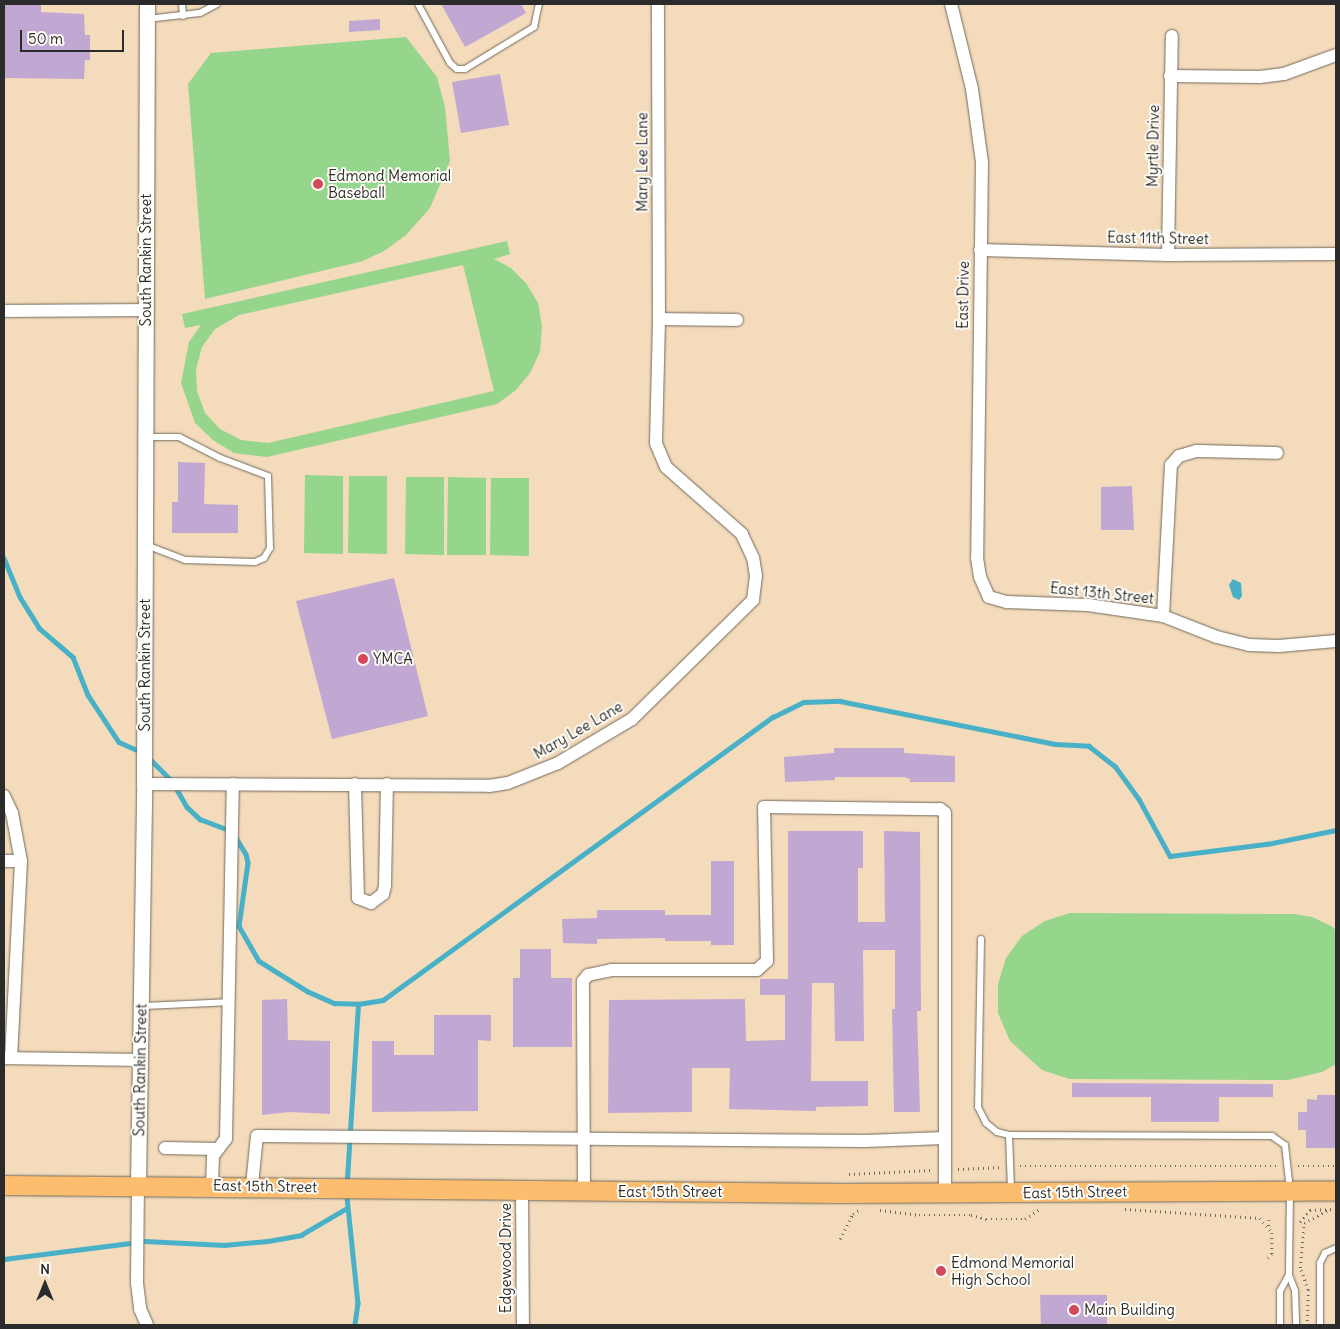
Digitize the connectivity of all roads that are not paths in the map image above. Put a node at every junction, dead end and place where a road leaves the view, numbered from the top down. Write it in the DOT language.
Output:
graph roads {
  1 [pos="182,4"];
  2 [pos="217,4"];
  3 [pos="418,4"];
  4 [pos="539,4"];
  5 [pos="658,4"];
  6 [pos="951,4"];
  7 [pos="147,11"];
  8 [pos="183,16"];
  9 [pos="1172,36"];
  10 [pos="1336,55"];
  11 [pos="1170,76"];
  12 [pos="980,250"];
  13 [pos="1336,254"];
  14 [pos="1168,255"];
  15 [pos="146,310"];
  16 [pos="4,311"];
  17 [pos="659,319"];
  18 [pos="737,320"];
  19 [pos="146,436"];
  20 [pos="1277,453"];
  21 [pos="145,545"];
  22 [pos="985,589"];
  23 [pos="1163,616"];
  24 [pos="1336,642"];
  25 [pos="144,784"];
  26 [pos="233,784"];
  27 [pos="355,784"];
  28 [pos="387,784"];
  29 [pos="4,796"];
  30 [pos="4,861"];
  31 [pos="21,861"];
  32 [pos="981,939"];
  33 [pos="229,1002"];
  34 [pos="140,1006"];
  35 [pos="7,1058"];
  36 [pos="139,1060"];
  37 [pos="1009,1135"];
  38 [pos="944,1138"];
  39 [pos="586,1139"];
  40 [pos="165,1148"];
  41 [pos="217,1149"];
  42 [pos="138,1184"];
  43 [pos="4,1185"];
  44 [pos="212,1185"];
  45 [pos="252,1185"];
  46 [pos="1290,1190"];
  47 [pos="1336,1190"];
  48 [pos="522,1191"];
  49 [pos="584,1192"];
  50 [pos="945,1193"];
  51 [pos="1012,1193"];
  52 [pos="1336,1248"];
  53 [pos="1289,1275"];
  54 [pos="147,1325"];
  55 [pos="522,1325"];
  56 [pos="1280,1325"];
  57 [pos="1296,1325"];
  58 [pos="1320,1325"];
  1 -- 8 [label="lane"];
  2 -- 8 [label="lane"];
  3 -- 4 [label="lane"];
  5 -- 17 [label="street, Mary Lee Lane"];
  6 -- 12 [label="street, East Drive"];
  7 -- 8 [label="lane"];
  7 -- 15 [label="street, South Rankin Street"];
  9 -- 11 [label="street, Myrtle Drive"];
  10 -- 11 [label="street"];
  11 -- 14 [label="street, Myrtle Drive"];
  12 -- 14 [label="street, East 11th Street"];
  12 -- 22 [label="street, East Drive"];
  13 -- 14 [label="street, East 11th Street"];
  15 -- 16 [label="street"];
  15 -- 19 [label="street, South Rankin Street"];
  17 -- 18 [label="street"];
  17 -- 28 [label="street, Mary Lee Lane"];
  19 -- 21 [label="street, South Rankin Street"];
  19 -- 21 [label="lane"];
  20 -- 23 [label="street"];
  21 -- 25 [label="street, South Rankin Street"];
  22 -- 23 [label="street, East 13th Street"];
  23 -- 24 [label="street, East 13th Street"];
  25 -- 26 [label="street, Mary Lee Lane"];
  25 -- 34 [label="street, South Rankin Street"];
  26 -- 27 [label="street, Mary Lee Lane"];
  26 -- 33 [label="street"];
  27 -- 28 [label="street, Mary Lee Lane"];
  27 -- 28 [label="street"];
  29 -- 31 [label="street"];
  30 -- 31 [label="street"];
  31 -- 35 [label="street"];
  32 -- 37 [label="lane"];
  33 -- 34 [label="lane"];
  33 -- 41 [label="street"];
  34 -- 36 [label="street, South Rankin Street"];
  35 -- 36 [label="street"];
  36 -- 42 [label="street, South Rankin Street"];
  37 -- 46 [label="lane"];
  37 -- 51 [label="lane"];
  38 -- 39 [label="street"];
  38 -- 39 [label="street"];
  38 -- 50 [label="street"];
  39 -- 45 [label="street"];
  39 -- 49 [label="street"];
  40 -- 41 [label="street"];
  41 -- 44 [label="street"];
  42 -- 43 [label="main road, East 15th Street"];
  42 -- 44 [label="main road, East 15th Street"];
  42 -- 54 [label="street, South Rankin Street"];
  44 -- 45 [label="main road, East 15th Street"];
  45 -- 48 [label="main road, East 15th Street"];
  46 -- 47 [label="main road, East 15th Street"];
  46 -- 51 [label="main road, East 15th Street"];
  46 -- 53 [label="lane"];
  48 -- 49 [label="main road, East 15th Street"];
  48 -- 55 [label="street, Edgewood Drive"];
  49 -- 50 [label="main road, East 15th Street"];
  50 -- 51 [label="main road, East 15th Street"];
  52 -- 58 [label="lane"];
  53 -- 56 [label="lane"];
  53 -- 57 [label="lane"];
}
